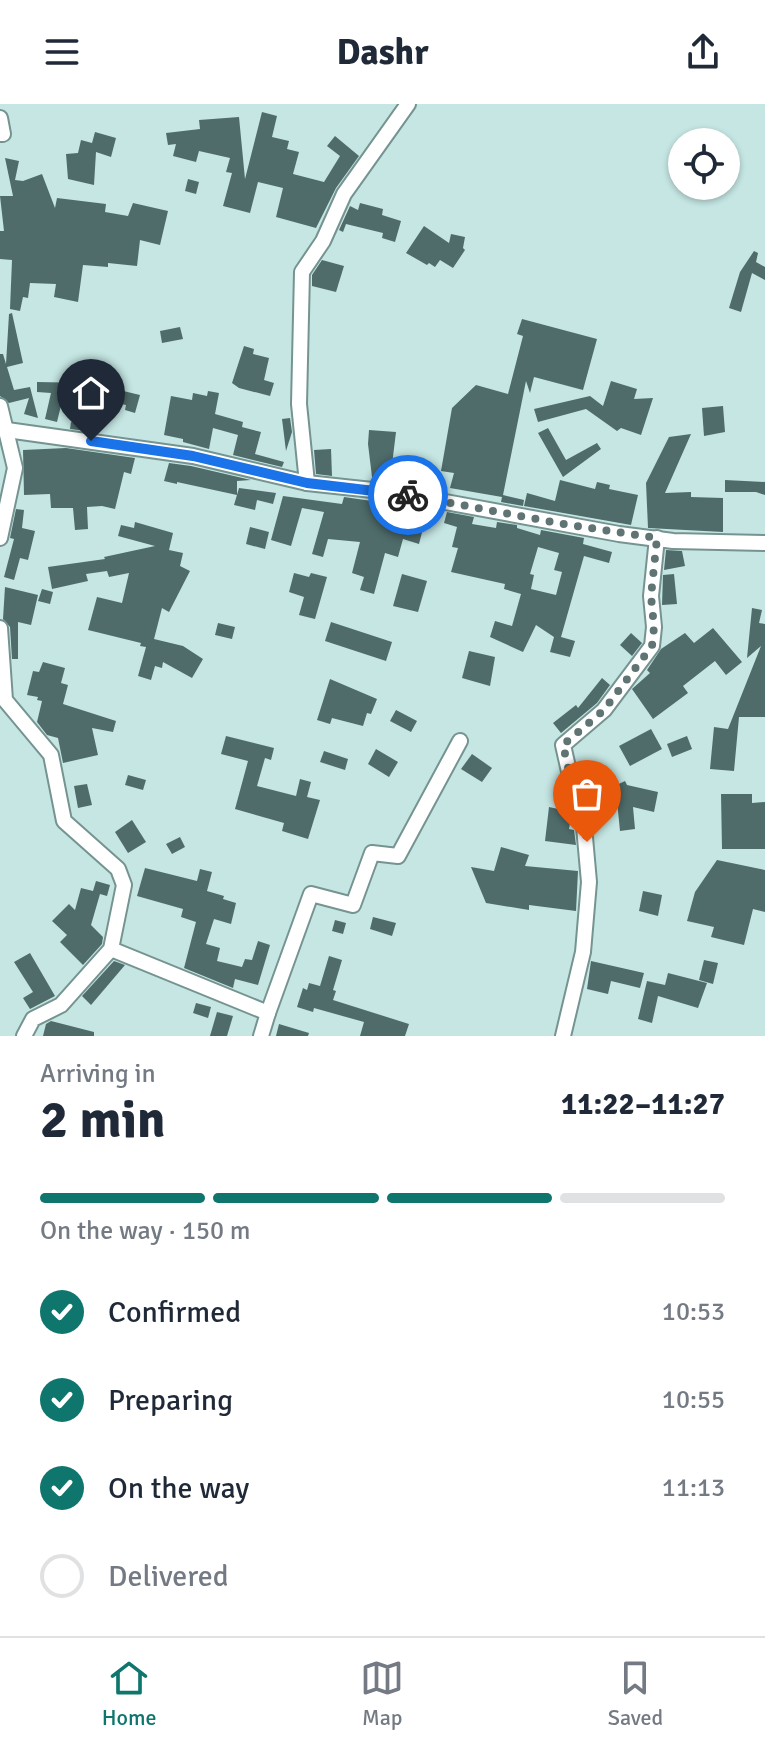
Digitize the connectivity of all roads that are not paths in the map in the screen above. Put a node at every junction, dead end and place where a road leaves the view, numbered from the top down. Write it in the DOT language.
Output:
graph roads {
  1 [pos="408,104"];
  2 [pos="0,118"];
  3 [pos="0,134"];
  4 [pos="0,406"];
  5 [pos="7,430"];
  6 [pos="307,483"];
  7 [pos="0,538"];
  8 [pos="657,538"];
  9 [pos="765,543"];
  10 [pos="0,628"];
  11 [pos="460,741"];
  12 [pos="111,949"];
  13 [pos="268,1013"];
  14 [pos="24,1036"];
  15 [pos="261,1036"];
  16 [pos="563,1036"];
  1 -- 6 [label="street"];
  2 -- 3 [label="street"];
  4 -- 5 [label="street"];
  5 -- 6 [label="street"];
  5 -- 7 [label="street"];
  6 -- 8 [label="street"];
  8 -- 9 [label="street"];
  8 -- 16 [label="street"];
  10 -- 12 [label="street"];
  11 -- 13 [label="street"];
  12 -- 13 [label="street"];
  12 -- 14 [label="street"];
  13 -- 15 [label="street"];
}
